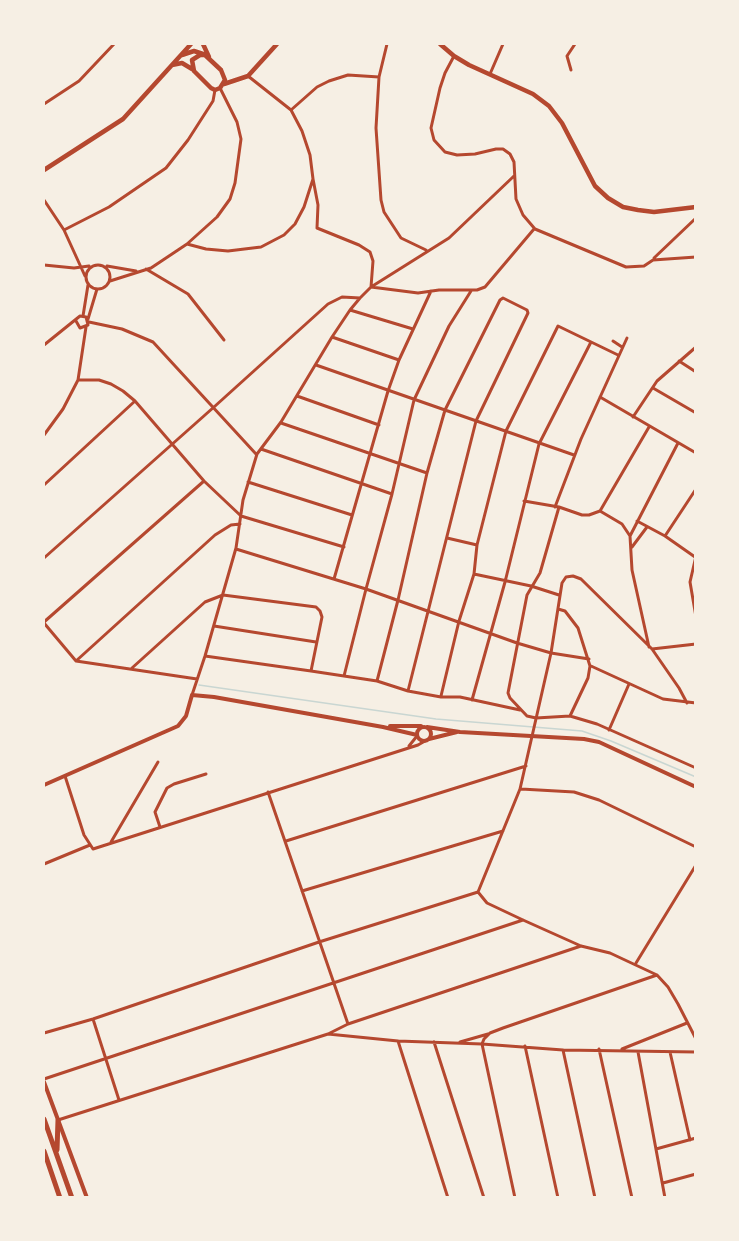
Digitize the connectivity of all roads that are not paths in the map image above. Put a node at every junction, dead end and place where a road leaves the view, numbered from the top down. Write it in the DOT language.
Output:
graph roads {
  1 [pos="114,44"];
  2 [pos="191,44"];
  3 [pos="203,44"];
  4 [pos="278,44"];
  5 [pos="387,44"];
  6 [pos="440,44"];
  7 [pos="503,44"];
  8 [pos="575,44"];
  9 [pos="189,52"];
  10 [pos="205,55"];
  11 [pos="454,56"];
  12 [pos="178,57"];
  13 [pos="210,59"];
  14 [pos="170,66"];
  15 [pos="192,68"];
  16 [pos="572,70"];
  17 [pos="490,74"];
  18 [pos="248,75"];
  19 [pos="225,76"];
  20 [pos="379,77"];
  21 [pos="238,78"];
  22 [pos="220,87"];
  23 [pos="44,104"];
  24 [pos="291,110"];
  25 [pos="44,170"];
  26 [pos="514,176"];
  27 [pos="313,178"];
  28 [pos="44,200"];
  29 [pos="696,207"];
  30 [pos="696,218"];
  31 [pos="535,229"];
  32 [pos="64,230"];
  33 [pos="187,244"];
  34 [pos="427,251"];
  35 [pos="696,257"];
  36 [pos="653,260"];
  37 [pos="44,265"];
  38 [pos="94,265"];
  39 [pos="104,266"];
  40 [pos="80,268"];
  41 [pos="146,269"];
  42 [pos="138,272"];
  43 [pos="85,276"];
  44 [pos="110,281"];
  45 [pos="88,285"];
  46 [pos="371,287"];
  47 [pos="97,289"];
  48 [pos="431,291"];
  49 [pos="471,291"];
  50 [pos="360,298"];
  51 [pos="350,310"];
  52 [pos="83,316"];
  53 [pos="88,320"];
  54 [pos="76,321"];
  55 [pos="86,327"];
  56 [pos="413,329"];
  57 [pos="332,337"];
  58 [pos="627,338"];
  59 [pos="224,339"];
  60 [pos="614,341"];
  61 [pos="591,342"];
  62 [pos="44,345"];
  63 [pos="622,347"];
  64 [pos="696,347"];
  65 [pos="618,355"];
  66 [pos="399,360"];
  67 [pos="679,361"];
  68 [pos="316,365"];
  69 [pos="696,372"];
  70 [pos="78,380"];
  71 [pos="653,387"];
  72 [pos="388,392"];
  73 [pos="297,396"];
  74 [pos="600,397"];
  75 [pos="414,400"];
  76 [pos="135,401"];
  77 [pos="214,407"];
  78 [pos="445,410"];
  79 [pos="696,413"];
  80 [pos="633,417"];
  81 [pos="476,421"];
  82 [pos="281,423"];
  83 [pos="379,425"];
  84 [pos="650,427"];
  85 [pos="506,431"];
  86 [pos="44,435"];
  87 [pos="678,443"];
  88 [pos="172,444"];
  89 [pos="539,444"];
  90 [pos="261,449"];
  91 [pos="696,453"];
  92 [pos="257,454"];
  93 [pos="371,454"];
  94 [pos="574,455"];
  95 [pos="399,463"];
  96 [pos="427,473"];
  97 [pos="204,482"];
  98 [pos="248,482"];
  99 [pos="363,483"];
  100 [pos="44,485"];
  101 [pos="696,489"];
  102 [pos="392,494"];
  103 [pos="524,501"];
  104 [pos="557,507"];
  105 [pos="600,511"];
  106 [pos="352,515"];
  107 [pos="241,516"];
  108 [pos="638,521"];
  109 [pos="240,524"];
  110 [pos="647,527"];
  111 [pos="630,536"];
  112 [pos="665,536"];
  113 [pos="447,538"];
  114 [pos="477,545"];
  115 [pos="344,547"];
  116 [pos="236,549"];
  117 [pos="631,549"];
  118 [pos="695,556"];
  119 [pos="44,558"];
  120 [pos="474,574"];
  121 [pos="334,579"];
  122 [pos="505,582"];
  123 [pos="531,586"];
  124 [pos="366,590"];
  125 [pos="223,595"];
  126 [pos="559,595"];
  127 [pos="398,600"];
  128 [pos="558,609"];
  129 [pos="429,611"];
  130 [pos="696,617"];
  131 [pos="459,621"];
  132 [pos="44,623"];
  133 [pos="214,627"];
  134 [pos="491,633"];
  135 [pos="316,642"];
  136 [pos="517,643"];
  137 [pos="696,644"];
  138 [pos="650,648"];
  139 [pos="551,653"];
  140 [pos="205,656"];
  141 [pos="589,659"];
  142 [pos="76,661"];
  143 [pos="590,666"];
  144 [pos="132,668"];
  145 [pos="311,671"];
  146 [pos="344,676"];
  147 [pos="197,679"];
  148 [pos="377,681"];
  149 [pos="629,684"];
  150 [pos="408,691"];
  151 [pos="192,695"];
  152 [pos="441,697"];
  153 [pos="472,700"];
  154 [pos="687,703"];
  155 [pos="696,703"];
  156 [pos="520,710"];
  157 [pos="570,716"];
  158 [pos="536,718"];
  159 [pos="383,726"];
  160 [pos="425,727"];
  161 [pos="609,730"];
  162 [pos="460,732"];
  163 [pos="417,735"];
  164 [pos="533,736"];
  165 [pos="427,740"];
  166 [pos="408,748"];
  167 [pos="158,762"];
  168 [pos="526,766"];
  169 [pos="696,768"];
  170 [pos="206,774"];
  171 [pos="65,776"];
  172 [pos="44,785"];
  173 [pos="696,787"];
  174 [pos="520,789"];
  175 [pos="268,792"];
  176 [pos="160,827"];
  177 [pos="503,831"];
  178 [pos="286,840"];
  179 [pos="110,843"];
  180 [pos="90,845"];
  181 [pos="696,847"];
  182 [pos="44,864"];
  183 [pos="696,865"];
  184 [pos="302,891"];
  185 [pos="478,892"];
  186 [pos="524,920"];
  187 [pos="319,942"];
  188 [pos="581,946"];
  189 [pos="636,963"];
  190 [pos="657,975"];
  191 [pos="333,983"];
  192 [pos="93,1018"];
  193 [pos="687,1023"];
  194 [pos="348,1024"];
  195 [pos="44,1033"];
  196 [pos="490,1033"];
  197 [pos="328,1034"];
  198 [pos="696,1039"];
  199 [pos="398,1041"];
  200 [pos="434,1042"];
  201 [pos="457,1043"];
  202 [pos="482,1044"];
  203 [pos="525,1046"];
  204 [pos="599,1049"];
  205 [pos="563,1050"];
  206 [pos="620,1050"];
  207 [pos="638,1052"];
  208 [pos="696,1052"];
  209 [pos="670,1053"];
  210 [pos="104,1058"];
  211 [pos="44,1080"];
  212 [pos="119,1100"];
  213 [pos="44,1119"];
  214 [pos="58,1120"];
  215 [pos="696,1138"];
  216 [pos="690,1140"];
  217 [pos="656,1149"];
  218 [pos="57,1154"];
  219 [pos="44,1155"];
  220 [pos="696,1174"];
  221 [pos="662,1183"];
  222 [pos="60,1197"];
  223 [pos="72,1197"];
  224 [pos="87,1197"];
  225 [pos="448,1197"];
  226 [pos="484,1197"];
  227 [pos="515,1197"];
  228 [pos="558,1197"];
  229 [pos="595,1197"];
  230 [pos="632,1197"];
  231 [pos="665,1197"];
  1 -- 23 [label="street"];
  2 -- 9 [label="main road"];
  2 -- 12 [label="main road"];
  3 -- 13 [label="main road"];
  4 -- 18 [label="main road"];
  5 -- 20 [label="street"];
  6 -- 11 [label="main road"];
  7 -- 17 [label="street"];
  8 -- 16 [label="street"];
  9 -- 10 [label="main road"];
  9 -- 12 [label="main road"];
  9 -- 15 [label="main road"];
  10 -- 13 [label="main road"];
  10 -- 15 [label="main road"];
  11 -- 17 [label="main road"];
  11 -- 26 [label="street"];
  12 -- 14 [label="main road"];
  13 -- 19 [label="main road"];
  14 -- 15 [label="main road"];
  14 -- 25 [label="main road"];
  15 -- 22 [label="main road"];
  17 -- 29 [label="main road"];
  18 -- 21 [label="main road"];
  18 -- 24 [label="street"];
  19 -- 21 [label="main road"];
  19 -- 22 [label="main road"];
  20 -- 24 [label="street"];
  20 -- 34 [label="street"];
  21 -- 22 [label="main road"];
  22 -- 32 [label="street"];
  22 -- 33 [label="street"];
  24 -- 27 [label="street"];
  26 -- 31 [label="street"];
  26 -- 34 [label="street"];
  27 -- 33 [label="street"];
  27 -- 46 [label="street"];
  28 -- 32 [label="street"];
  30 -- 36 [label="street"];
  31 -- 36 [label="street"];
  31 -- 49 [label="street"];
  32 -- 40 [label="street"];
  33 -- 41 [label="street"];
  34 -- 46 [label="street"];
  35 -- 36 [label="street"];
  37 -- 40 [label="street"];
  38 -- 39 [label="street"];
  38 -- 40 [label="street"];
  38 -- 43 [label="street"];
  39 -- 42 [label="street"];
  39 -- 44 [label="street"];
  40 -- 43 [label="street"];
  41 -- 42 [label="street"];
  41 -- 59 [label="street"];
  42 -- 44 [label="street"];
  43 -- 45 [label="street"];
  44 -- 47 [label="street"];
  45 -- 47 [label="street"];
  45 -- 52 [label="street"];
  46 -- 48 [label="street"];
  46 -- 50 [label="street"];
  47 -- 53 [label="street"];
  48 -- 49 [label="street"];
  48 -- 56 [label="street"];
  49 -- 75 [label="street"];
  50 -- 51 [label="street"];
  50 -- 77 [label="street"];
  51 -- 56 [label="street"];
  51 -- 57 [label="street"];
  52 -- 53 [label="street"];
  52 -- 54 [label="street"];
  53 -- 55 [label="street"];
  53 -- 77 [label="street"];
  54 -- 55 [label="street"];
  54 -- 62 [label="street"];
  55 -- 70 [label="street"];
  56 -- 66 [label="street"];
  57 -- 66 [label="street"];
  57 -- 68 [label="street"];
  58 -- 63 [label="street"];
  60 -- 63 [label="street"];
  61 -- 65 [label="street"];
  61 -- 85 [label="street"];
  61 -- 89 [label="street"];
  63 -- 65 [label="street"];
  64 -- 67 [label="street"];
  65 -- 74 [label="street"];
  66 -- 72 [label="street"];
  67 -- 69 [label="street"];
  67 -- 71 [label="street"];
  68 -- 72 [label="street"];
  68 -- 73 [label="street"];
  70 -- 76 [label="street"];
  70 -- 86 [label="street"];
  71 -- 79 [label="street"];
  71 -- 80 [label="street"];
  72 -- 75 [label="street"];
  72 -- 83 [label="street"];
  73 -- 82 [label="street"];
  73 -- 83 [label="street"];
  74 -- 80 [label="street"];
  74 -- 94 [label="street"];
  75 -- 78 [label="street"];
  75 -- 95 [label="street"];
  76 -- 88 [label="street"];
  76 -- 100 [label="street"];
  77 -- 88 [label="street"];
  77 -- 92 [label="street"];
  78 -- 81 [label="street"];
  78 -- 81 [label="street"];
  78 -- 96 [label="street"];
  80 -- 84 [label="street"];
  81 -- 85 [label="street"];
  81 -- 113 [label="street"];
  82 -- 90 [label="street"];
  82 -- 93 [label="street"];
  83 -- 93 [label="street"];
  84 -- 87 [label="street"];
  84 -- 105 [label="street"];
  85 -- 89 [label="street"];
  85 -- 114 [label="street"];
  87 -- 91 [label="street"];
  87 -- 108 [label="street"];
  88 -- 97 [label="street"];
  88 -- 119 [label="street"];
  89 -- 94 [label="street"];
  89 -- 103 [label="street"];
  90 -- 92 [label="street"];
  90 -- 99 [label="street"];
  92 -- 98 [label="street"];
  93 -- 95 [label="street"];
  93 -- 99 [label="street"];
  94 -- 104 [label="street"];
  95 -- 96 [label="street"];
  95 -- 102 [label="street"];
  96 -- 127 [label="street"];
  97 -- 107 [label="street"];
  97 -- 132 [label="street"];
  98 -- 106 [label="street"];
  98 -- 107 [label="street"];
  99 -- 102 [label="street"];
  99 -- 106 [label="street"];
  101 -- 112 [label="street"];
  102 -- 124 [label="street"];
  103 -- 104 [label="street"];
  103 -- 122 [label="street"];
  104 -- 105 [label="street"];
  104 -- 123 [label="street"];
  105 -- 111 [label="street"];
  106 -- 115 [label="street"];
  107 -- 109 [label="street"];
  107 -- 115 [label="street"];
  108 -- 110 [label="street"];
  108 -- 111 [label="street"];
  109 -- 116 [label="street"];
  109 -- 142 [label="street"];
  110 -- 112 [label="street"];
  110 -- 117 [label="street"];
  111 -- 117 [label="street"];
  112 -- 118 [label="street"];
  113 -- 114 [label="street"];
  113 -- 129 [label="street"];
  114 -- 120 [label="street"];
  115 -- 121 [label="street"];
  116 -- 121 [label="street"];
  116 -- 125 [label="street"];
  117 -- 138 [label="street"];
  118 -- 130 [label="street"];
  120 -- 122 [label="street"];
  120 -- 131 [label="street"];
  121 -- 124 [label="street"];
  122 -- 123 [label="street"];
  122 -- 134 [label="street"];
  123 -- 126 [label="street"];
  123 -- 136 [label="street"];
  124 -- 127 [label="street"];
  124 -- 146 [label="street"];
  125 -- 133 [label="street"];
  125 -- 135 [label="street"];
  125 -- 144 [label="street"];
  126 -- 128 [label="street"];
  126 -- 138 [label="street"];
  127 -- 129 [label="street"];
  127 -- 148 [label="street"];
  128 -- 139 [label="street"];
  128 -- 141 [label="street"];
  129 -- 131 [label="street"];
  129 -- 150 [label="street"];
  131 -- 134 [label="street"];
  131 -- 152 [label="street"];
  132 -- 142 [label="street"];
  133 -- 135 [label="street"];
  133 -- 140 [label="street"];
  134 -- 136 [label="street"];
  134 -- 153 [label="street"];
  135 -- 145 [label="street"];
  136 -- 139 [label="street"];
  136 -- 156 [label="street"];
  137 -- 138 [label="street"];
  138 -- 154 [label="street"];
  139 -- 141 [label="street"];
  139 -- 158 [label="street"];
  140 -- 145 [label="street"];
  140 -- 147 [label="street"];
  141 -- 143 [label="street"];
  142 -- 144 [label="street"];
  143 -- 149 [label="street"];
  143 -- 157 [label="street"];
  144 -- 147 [label="street"];
  145 -- 146 [label="street"];
  146 -- 148 [label="street"];
  147 -- 151 [label="street"];
  148 -- 150 [label="street"];
  149 -- 154 [label="street"];
  149 -- 161 [label="street"];
  150 -- 152 [label="street"];
  151 -- 159 [label="street"];
  151 -- 171 [label="street"];
  152 -- 153 [label="street"];
  153 -- 156 [label="street"];
  154 -- 155 [label="street"];
  156 -- 158 [label="street"];
  157 -- 158 [label="street"];
  157 -- 161 [label="street"];
  158 -- 164 [label="street"];
  159 -- 160 [label="street"];
  159 -- 163 [label="street"];
  160 -- 162 [label="street"];
  160 -- 163 [label="street"];
  160 -- 165 [label="street"];
  161 -- 169 [label="street"];
  162 -- 164 [label="street"];
  162 -- 165 [label="street"];
  163 -- 165 [label="street"];
  163 -- 166 [label="street"];
  164 -- 168 [label="street"];
  164 -- 173 [label="street"];
  165 -- 166 [label="street"];
  166 -- 175 [label="street"];
  167 -- 179 [label="street"];
  168 -- 174 [label="street"];
  168 -- 178 [label="street"];
  170 -- 176 [label="street"];
  171 -- 172 [label="street"];
  171 -- 180 [label="street"];
  174 -- 177 [label="street"];
  174 -- 181 [label="street"];
  175 -- 176 [label="street"];
  175 -- 178 [label="street"];
  176 -- 179 [label="street"];
  177 -- 184 [label="street"];
  177 -- 185 [label="street"];
  178 -- 184 [label="street"];
  179 -- 180 [label="street"];
  180 -- 182 [label="street"];
  183 -- 189 [label="street"];
  184 -- 187 [label="street"];
  185 -- 186 [label="street"];
  185 -- 187 [label="street"];
  186 -- 188 [label="street"];
  186 -- 191 [label="street"];
  187 -- 191 [label="street"];
  187 -- 192 [label="street"];
  188 -- 189 [label="street"];
  188 -- 194 [label="street"];
  189 -- 190 [label="street"];
  190 -- 193 [label="street"];
  190 -- 196 [label="street"];
  191 -- 194 [label="street"];
  191 -- 210 [label="street"];
  192 -- 195 [label="street"];
  192 -- 210 [label="street"];
  193 -- 198 [label="street"];
  193 -- 206 [label="street"];
  194 -- 197 [label="street"];
  196 -- 201 [label="street"];
  196 -- 202 [label="street"];
  197 -- 199 [label="street"];
  197 -- 212 [label="street"];
  199 -- 200 [label="street"];
  199 -- 225 [label="street"];
  200 -- 201 [label="street"];
  200 -- 226 [label="street"];
  201 -- 202 [label="street"];
  202 -- 203 [label="street"];
  202 -- 227 [label="street"];
  203 -- 205 [label="street"];
  203 -- 228 [label="street"];
  204 -- 205 [label="street"];
  204 -- 206 [label="street"];
  204 -- 230 [label="street"];
  205 -- 229 [label="street"];
  206 -- 207 [label="street"];
  207 -- 209 [label="street"];
  207 -- 217 [label="street"];
  208 -- 209 [label="street"];
  209 -- 216 [label="street"];
  210 -- 211 [label="street"];
  210 -- 212 [label="street"];
  211 -- 214 [label="street"];
  212 -- 214 [label="street"];
  213 -- 218 [label="highway"];
  214 -- 218 [label="highway"];
  214 -- 224 [label="street"];
  215 -- 216 [label="street"];
  216 -- 217 [label="street"];
  217 -- 221 [label="street"];
  218 -- 223 [label="highway"];
  219 -- 222 [label="highway"];
  220 -- 221 [label="street"];
  221 -- 231 [label="street"];
}
